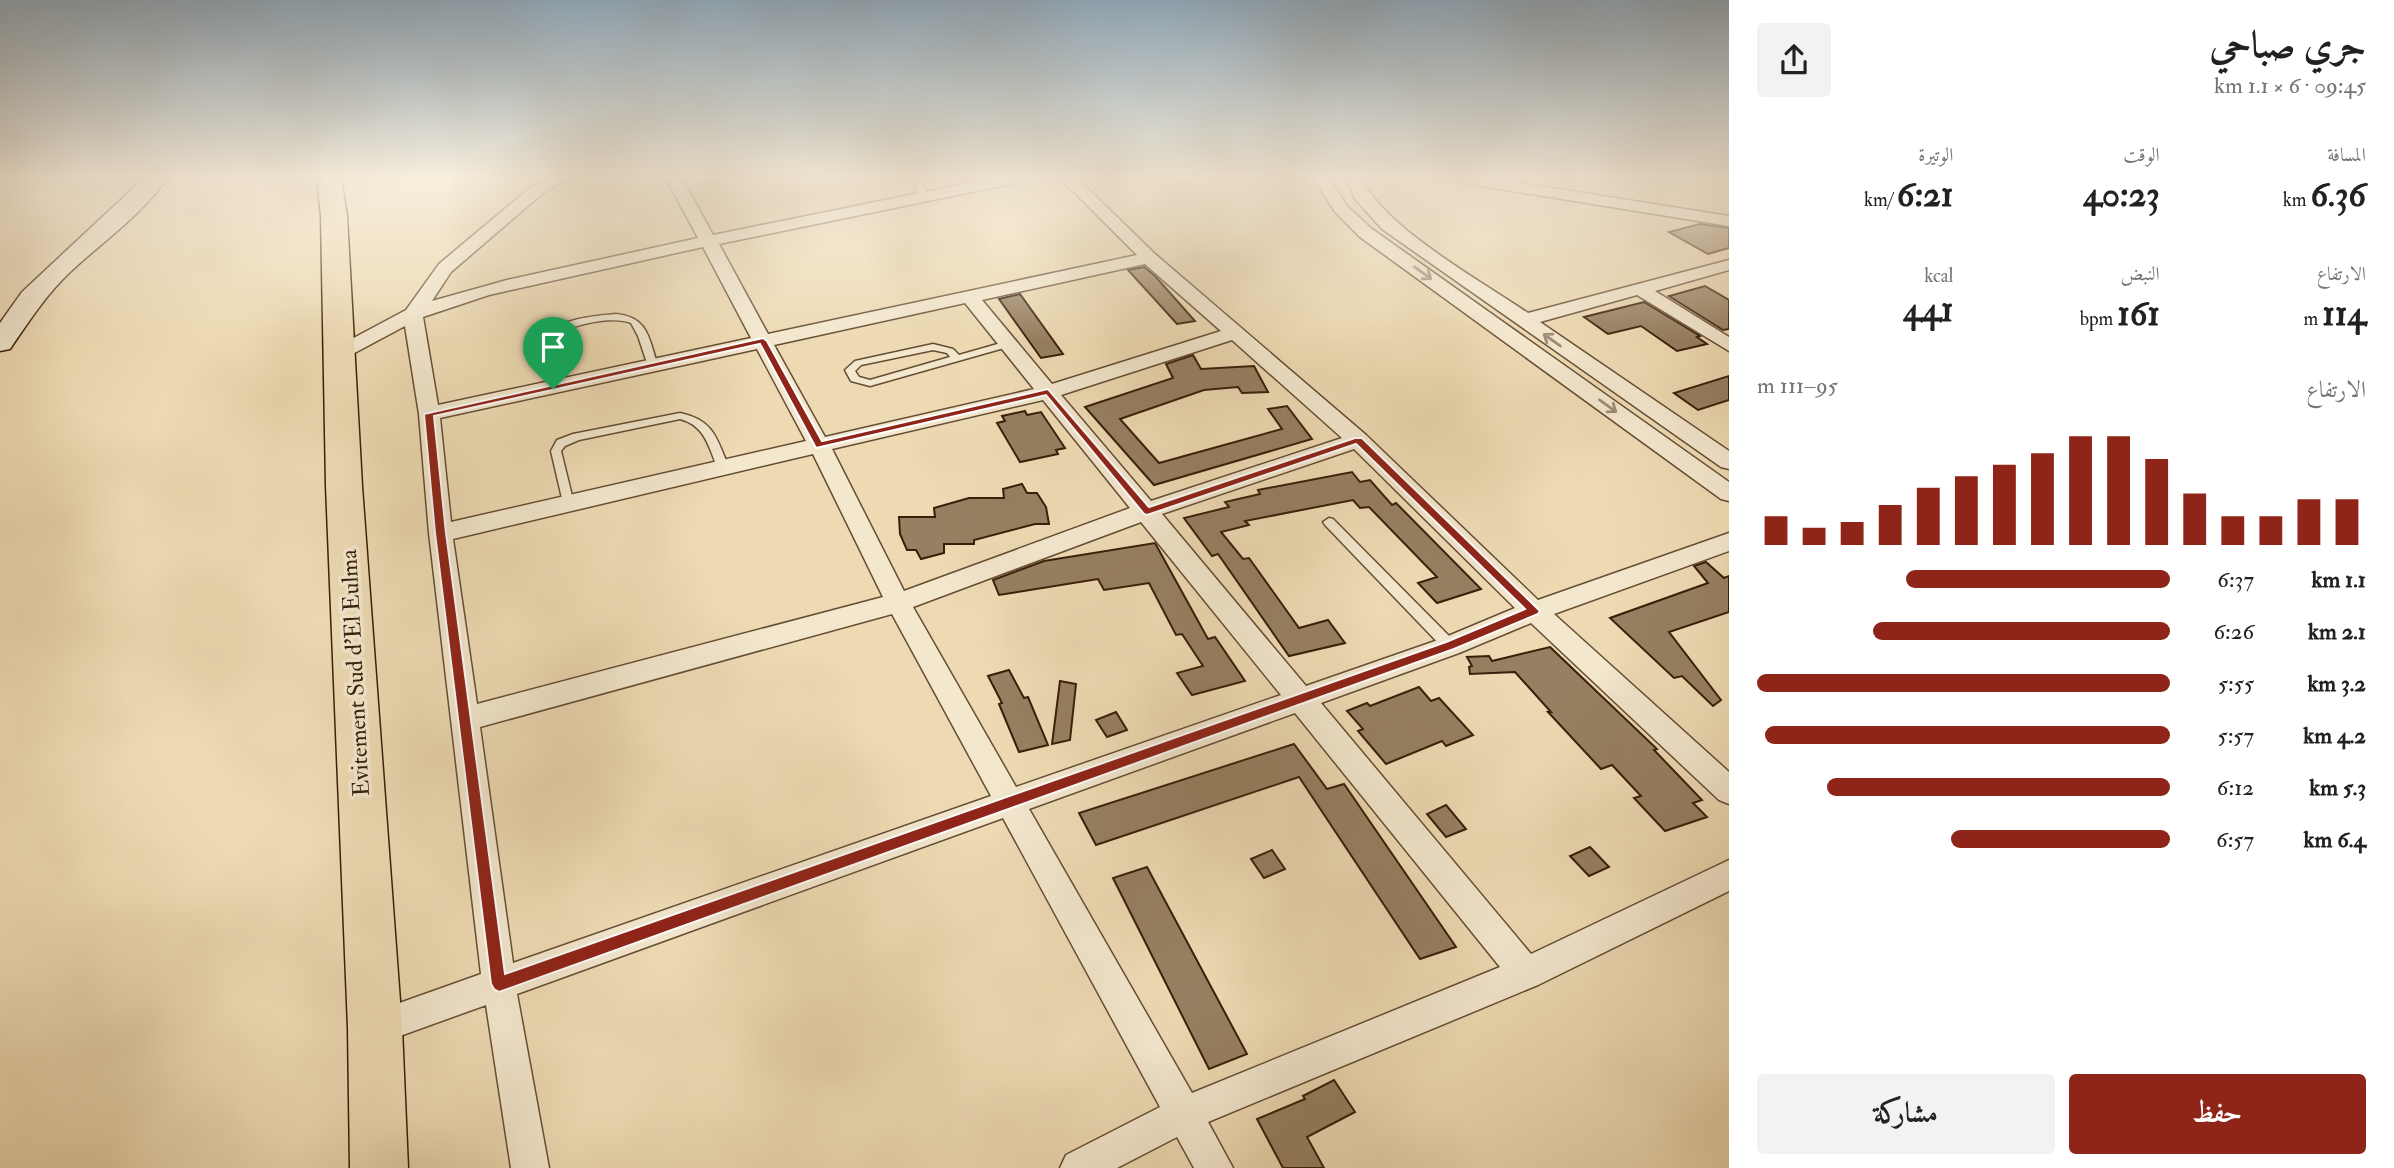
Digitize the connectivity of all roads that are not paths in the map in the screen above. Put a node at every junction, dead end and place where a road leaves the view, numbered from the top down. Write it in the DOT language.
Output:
graph roads {
  1 [pos="101,233"];
  2 [pos="333,233"];
  3 [pos="487,233"];
  4 [pos="703,233"];
  5 [pos="737,233"];
  6 [pos="1124,233"];
  7 [pos="1365,233"];
  8 [pos="1397,233"];
  9 [pos="707,240"];
  10 [pos="1149,258"];
  11 [pos="1729,265"];
  12 [pos="1638,288"];
  13 [pos="968,295"];
  14 [pos="413,314"];
  15 [pos="1524,320"];
  16 [pos="8,323"];
  17 [pos="1236,333"];
  18 [pos="763,341"];
  19 [pos="0,343"];
  20 [pos="1008,344"];
  21 [pos="1729,345"];
  22 [pos="340,353"];
  23 [pos="956,358"];
  24 [pos="653,366"];
  25 [pos="553,389"];
  26 [pos="1048,392"];
  27 [pos="429,414"];
  28 [pos="1358,440"];
  29 [pos="819,445"];
  30 [pos="1729,462"];
  31 [pos="723,468"];
  32 [pos="1729,493"];
  33 [pos="568,504"];
  34 [pos="1147,511"];
  35 [pos="1329,522"];
  36 [pos="441,533"];
  37 [pos="1729,542"];
  38 [pos="898,603"];
  39 [pos="1534,611"];
  40 [pos="1450,646"];
  41 [pos="1300,698"];
  42 [pos="466,719"];
  43 [pos="1729,791"];
  44 [pos="1011,803"];
  45 [pos="1729,875"];
  46 [pos="1526,973"];
  47 [pos="499,984"];
  48 [pos="375,1028"];
  49 [pos="1184,1114"];
  50 [pos="379,1168"];
  51 [pos="530,1168"];
  52 [pos="1079,1168"];
  53 [pos="1214,1168"];
  1 -- 16 [label="street"];
  2 -- 22 [label="main road, Evitement Sud d'El Eulma"];
  3 -- 14 [label="street"];
  4 -- 9 [label="street"];
  5 -- 9 [label="street"];
  6 -- 10 [label="street"];
  7 -- 32 [label="street, one-way"];
  8 -- 15 [label="street"];
  9 -- 14 [label="street"];
  9 -- 18 [label="street"];
  10 -- 13 [label="street"];
  10 -- 17 [label="street"];
  11 -- 12 [label="street"];
  12 -- 15 [label="street"];
  12 -- 21 [label="street"];
  13 -- 18 [label="street"];
  13 -- 20 [label="street"];
  14 -- 22 [label="street"];
  14 -- 27 [label="street"];
  30 -- 15 [label="street, one-way"];
  16 -- 19 [label="street"];
  17 -- 26 [label="street"];
  17 -- 28 [label="street"];
  18 -- 24 [label="street"];
  18 -- 29 [label="street"];
  20 -- 23 [label="lane"];
  20 -- 26 [label="street"];
  22 -- 48 [label="main road, Evitement Sud d'El Eulma"];
  23 -- 23 [label="lane"];
  24 -- 25 [label="street"];
  24 -- 25 [label="lane"];
  25 -- 27 [label="street"];
  26 -- 29 [label="street"];
  26 -- 34 [label="street"];
  27 -- 36 [label="street"];
  28 -- 34 [label="street"];
  28 -- 39 [label="street"];
  29 -- 31 [label="street"];
  29 -- 38 [label="street"];
  31 -- 33 [label="street"];
  31 -- 33 [label="lane"];
  33 -- 36 [label="street"];
  34 -- 38 [label="street"];
  34 -- 41 [label="street"];
  35 -- 40 [label="lane"];
  36 -- 42 [label="street"];
  37 -- 39 [label="street"];
  38 -- 42 [label="street"];
  38 -- 44 [label="street"];
  39 -- 40 [label="street"];
  39 -- 43 [label="street"];
  40 -- 41 [label="street"];
  41 -- 44 [label="street"];
  41 -- 46 [label="street"];
  42 -- 47 [label="street"];
  44 -- 47 [label="street"];
  44 -- 49 [label="street"];
  45 -- 46 [label="street"];
  46 -- 49 [label="street"];
  47 -- 48 [label="street"];
  47 -- 51 [label="street"];
  48 -- 50 [label="main road, Evitement Sud d'El Eulma"];
  49 -- 52 [label="street"];
  49 -- 53 [label="street"];
}
